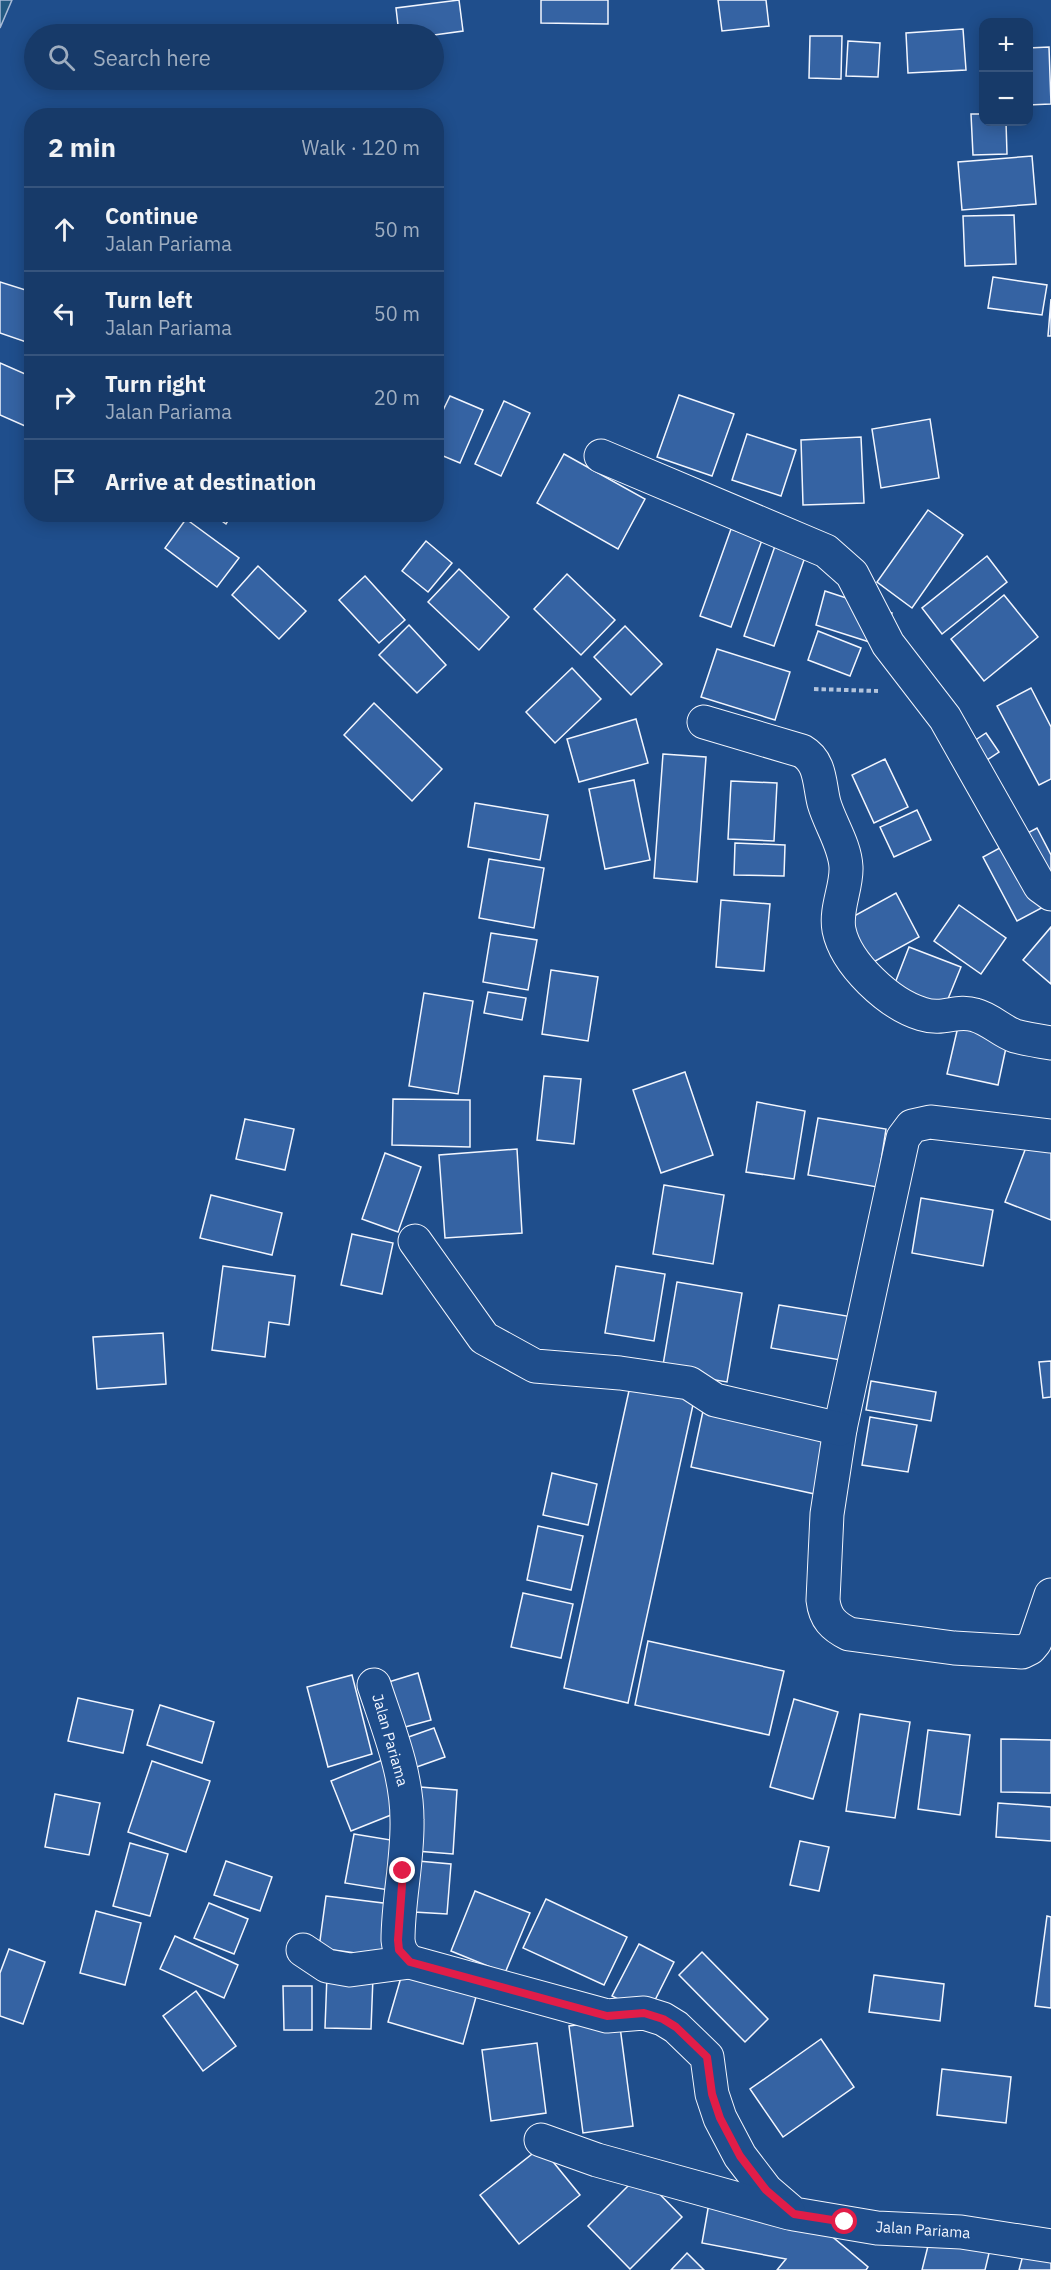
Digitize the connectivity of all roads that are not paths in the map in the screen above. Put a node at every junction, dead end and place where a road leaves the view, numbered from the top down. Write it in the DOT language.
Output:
graph roads {
  1 [pos="601,456"];
  2 [pos="704,722"];
  3 [pos="1051,894"];
  4 [pos="1051,1044"];
  5 [pos="1051,1136"];
  6 [pos="415,1241"];
  7 [pos="840,1429"];
  8 [pos="1051,1595"];
  9 [pos="374,1685"];
  10 [pos="303,1950"];
  11 [pos="410,1962"];
  12 [pos="541,2140"];
  13 [pos="794,2214"];
  14 [pos="1051,2246"];
  1 -- 3 [label="street"];
  2 -- 4 [label="street"];
  5 -- 7 [label="street"];
  6 -- 7 [label="street"];
  7 -- 8 [label="street"];
  9 -- 11 [label="street, Jalan Pariama"];
  10 -- 11 [label="street"];
  11 -- 13 [label="street"];
  12 -- 13 [label="street, Jalan Pariama"];
  13 -- 14 [label="street, Jalan Pariama"];
}
